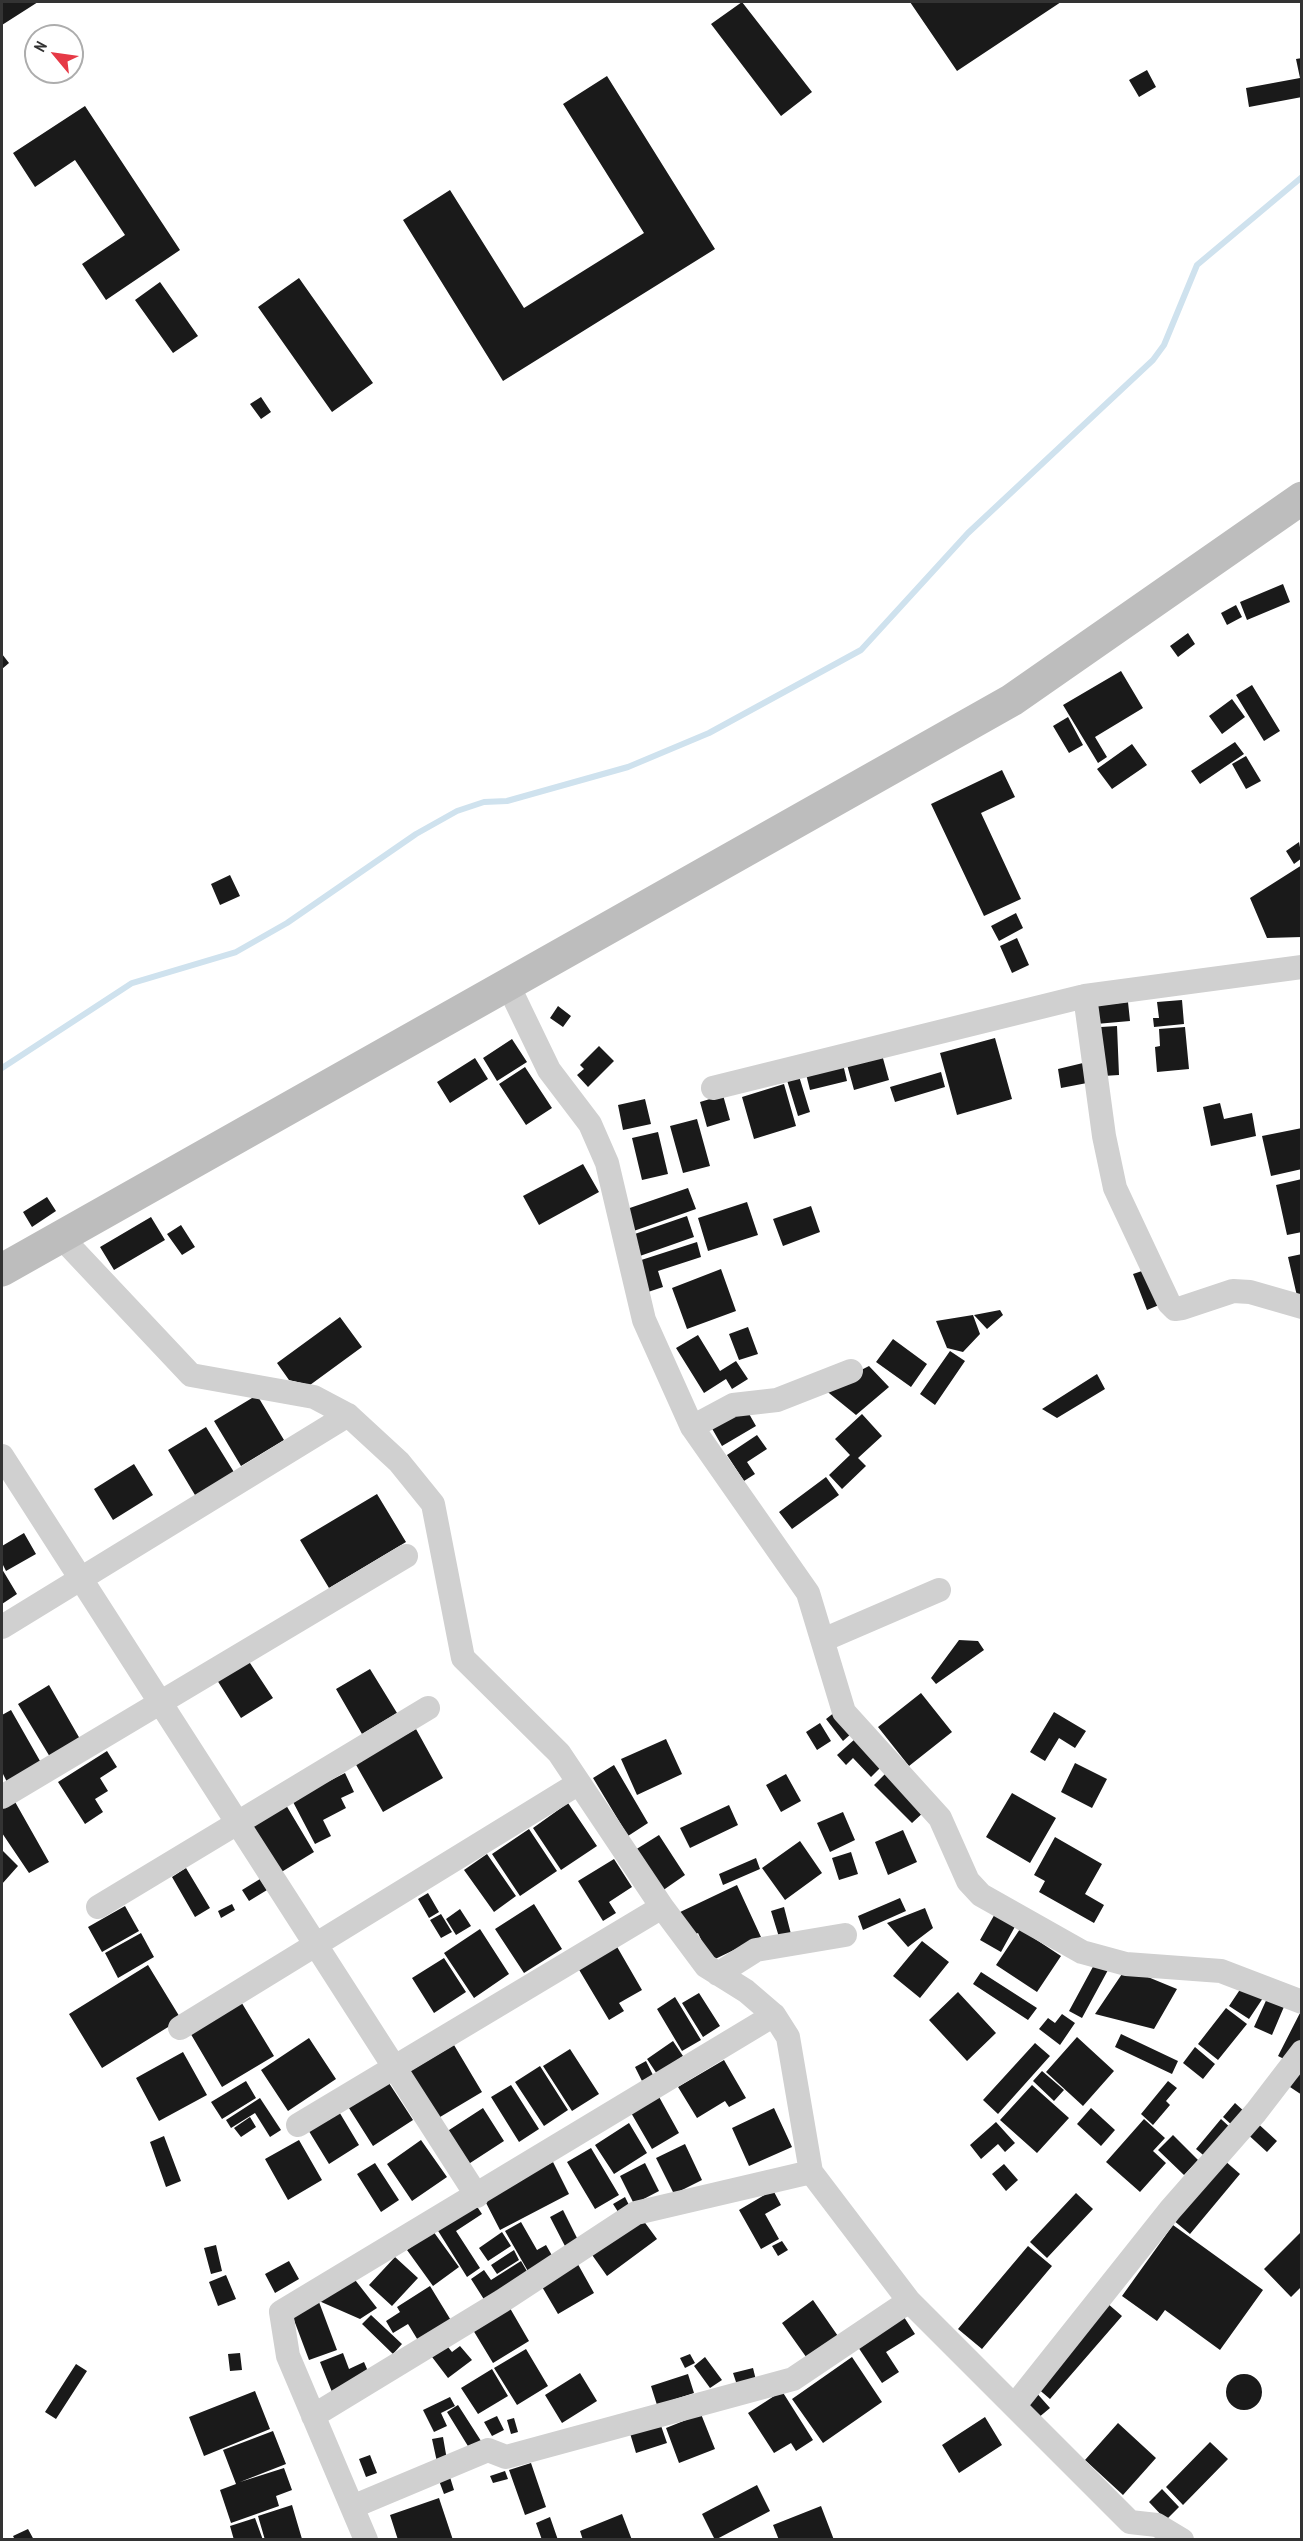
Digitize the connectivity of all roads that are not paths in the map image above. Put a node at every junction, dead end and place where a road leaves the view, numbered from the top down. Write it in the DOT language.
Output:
graph roads {
  1 [pos="1302,498"];
  2 [pos="1302,967"];
  3 [pos="508,985"];
  4 [pos="1085,996"];
  5 [pos="713,1088"];
  6 [pos="62,1238"];
  7 [pos="2,1270"];
  8 [pos="1302,1307"];
  9 [pos="851,1371"];
  10 [pos="348,1415"];
  11 [pos="692,1428"];
  12 [pos="2,1456"];
  13 [pos="406,1556"];
  14 [pos="81,1579"];
  15 [pos="939,1590"];
  16 [pos="2,1627"];
  17 [pos="823,1640"];
  18 [pos="160,1703"];
  19 [pos="428,1708"];
  20 [pos="579,1783"];
  21 [pos="2,1797"];
  22 [pos="237,1823"];
  23 [pos="98,1907"];
  24 [pos="662,1907"];
  25 [pos="845,1935"];
  26 [pos="315,1945"];
  27 [pos="718,1974"];
  28 [pos="1302,2002"];
  29 [pos="774,2015"];
  30 [pos="180,2028"];
  31 [pos="1302,2052"];
  32 [pos="394,2067"];
  33 [pos="298,2125"];
  34 [pos="811,2172"];
  35 [pos="477,2196"];
  36 [pos="909,2301"];
  37 [pos="1015,2405"];
  38 [pos="313,2416"];
  39 [pos="352,2507"];
  40 [pos="366,2540"];
  41 [pos="1182,2540"];
  1 -- 3 [label="main road"];
  2 -- 4 [label="street"];
  3 -- 6 [label="main road"];
  3 -- 11 [label="street"];
  4 -- 5 [label="street"];
  4 -- 8 [label="street"];
  6 -- 7 [label="main road"];
  6 -- 10 [label="street"];
  9 -- 11 [label="street"];
  10 -- 14 [label="street"];
  10 -- 20 [label="street"];
  11 -- 17 [label="street"];
  12 -- 14 [label="street"];
  13 -- 18 [label="street"];
  14 -- 16 [label="street"];
  14 -- 18 [label="street"];
  15 -- 17 [label="street"];
  17 -- 28 [label="street"];
  18 -- 21 [label="street"];
  18 -- 22 [label="street"];
  19 -- 22 [label="street"];
  20 -- 24 [label="street"];
  20 -- 26 [label="street"];
  22 -- 23 [label="street"];
  22 -- 26 [label="street"];
  24 -- 27 [label="street"];
  24 -- 32 [label="street"];
  25 -- 27 [label="street"];
  26 -- 30 [label="street"];
  26 -- 32 [label="street"];
  27 -- 29 [label="street"];
  29 -- 34 [label="street"];
  29 -- 35 [label="street"];
  31 -- 37 [label="street"];
  32 -- 33 [label="street"];
  32 -- 35 [label="street"];
  34 -- 36 [label="street"];
  34 -- 38 [label="street"];
  35 -- 38 [label="street"];
  36 -- 37 [label="street"];
  36 -- 39 [label="street"];
  37 -- 41 [label="street"];
  38 -- 39 [label="street"];
  39 -- 40 [label="street"];
}
